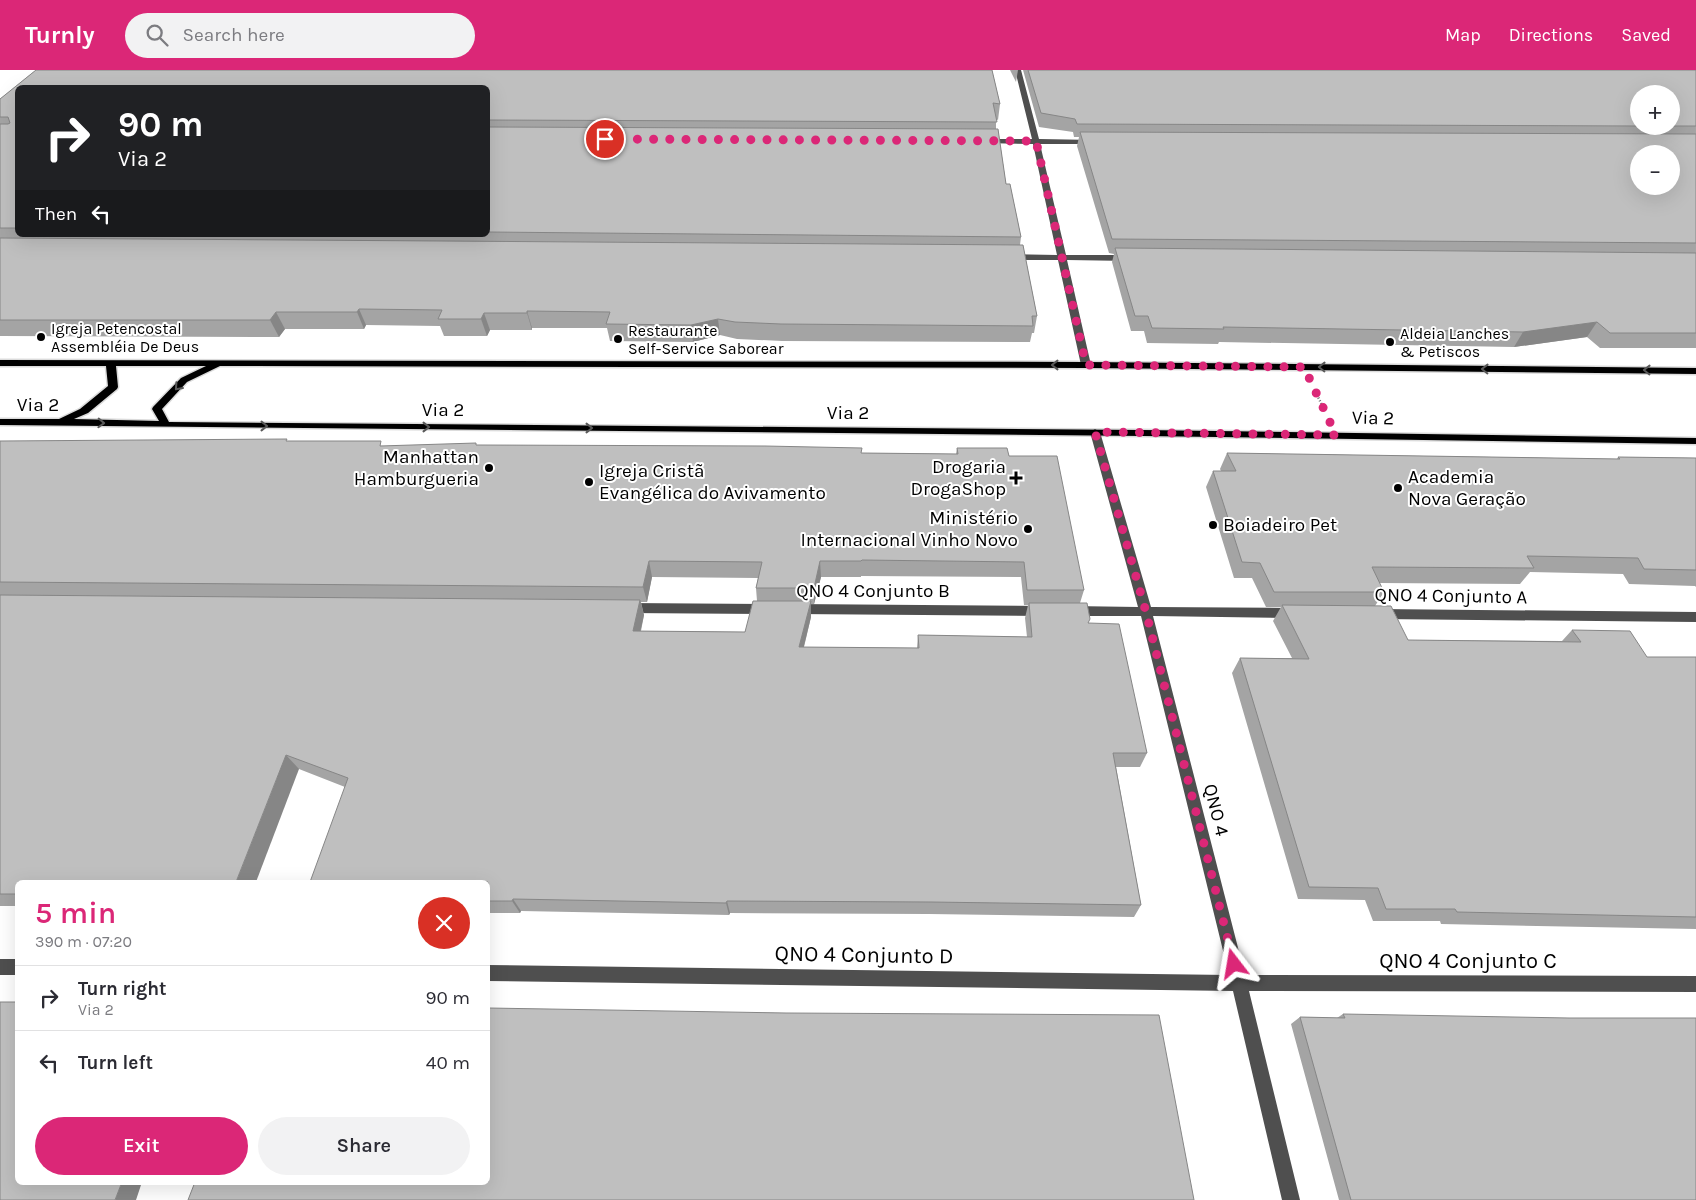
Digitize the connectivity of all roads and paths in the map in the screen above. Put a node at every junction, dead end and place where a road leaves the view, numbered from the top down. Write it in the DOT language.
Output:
graph roads {
  1 [pos="1018,70"];
  2 [pos="976,141"];
  3 [pos="1036,141"];
  4 [pos="1105,142"];
  5 [pos="1003,257"];
  6 [pos="1063,258"];
  7 [pos="1142,258"];
  8 [pos="0,363"];
  9 [pos="111,364"];
  10 [pos="220,364"];
  11 [pos="1086,365"];
  12 [pos="1304,367"];
  13 [pos="1696,371"];
  14 [pos="0,422"];
  15 [pos="59,422"];
  16 [pos="166,425"];
  17 [pos="1095,432"];
  18 [pos="1336,435"];
  19 [pos="1696,441"];
  20 [pos="618,608"];
  21 [pos="1146,612"];
  22 [pos="1306,613"];
  23 [pos="1366,614"];
  24 [pos="1696,617"];
  25 [pos="0,967"];
  26 [pos="15,967"];
  27 [pos="490,973"];
  28 [pos="1239,983"];
  29 [pos="1696,984"];
  30 [pos="1291,1200"];
  1 -- 3 [label="street"];
  2 -- 3 [label="street"];
  3 -- 4 [label="street"];
  3 -- 6 [label="street"];
  5 -- 6 [label="street"];
  6 -- 7 [label="street"];
  6 -- 11 [label="street"];
  8 -- 9 [label="main road"];
  9 -- 10 [label="main road"];
  9 -- 15 [label="main road"];
  11 -- 10 [label="main road, one-way"];
  10 -- 16 [label="main road, one-way"];
  11 -- 12 [label="main road"];
  13 -- 12 [label="main road, one-way"];
  12 -- 18 [label="path"];
  14 -- 15 [label="main road, Via 2"];
  15 -- 16 [label="main road, Via 2, one-way"];
  16 -- 17 [label="main road, Via 2, one-way"];
  17 -- 18 [label="main road, Via 2"];
  17 -- 21 [label="street, QNO 4"];
  18 -- 19 [label="main road, Via 2"];
  20 -- 21 [label="street, QNO 4 Conjunto B"];
  21 -- 22 [label="street"];
  21 -- 28 [label="street, QNO 4"];
  23 -- 24 [label="street, QNO 4 Conjunto A"];
  25 -- 26 [label="street"];
  27 -- 28 [label="street, QNO 4 Conjunto D"];
  28 -- 29 [label="street, QNO 4 Conjunto C"];
  28 -- 30 [label="street, QNO 4"];
}
